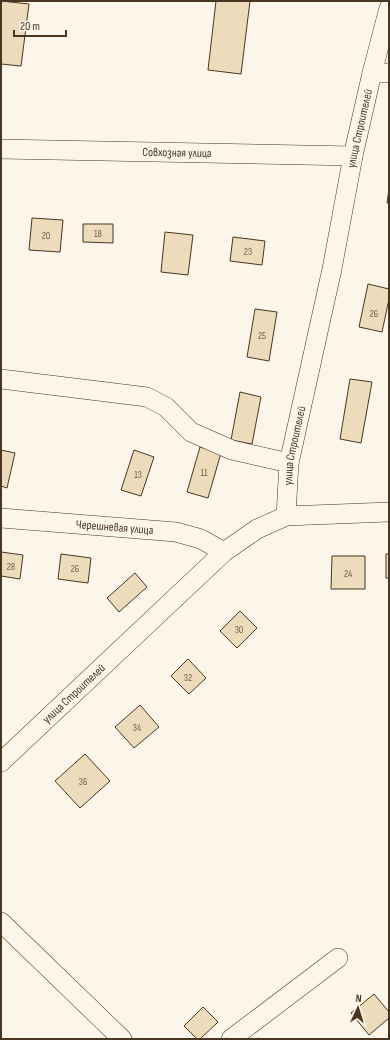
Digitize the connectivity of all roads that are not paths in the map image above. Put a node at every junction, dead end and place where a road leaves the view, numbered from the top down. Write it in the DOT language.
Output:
graph roads {
  1 [pos="389,8"];
  2 [pos="380,73"];
  3 [pos="1,149"];
  4 [pos="353,156"];
  5 [pos="1,379"];
  6 [pos="289,463"];
  7 [pos="389,512"];
  8 [pos="286,516"];
  9 [pos="1,518"];
  10 [pos="224,552"];
  11 [pos="1,762"];
  12 [pos="1,922"];
  13 [pos="338,958"];
  14 [pos="122,1039"];
  15 [pos="231,1039"];
  1 -- 2 [label="street, улица Строителей"];
  2 -- 4 [label="street, улица Строителей"];
  3 -- 4 [label="street, Совхозная улица"];
  4 -- 6 [label="street, улица Строителей"];
  5 -- 6 [label="street"];
  6 -- 8 [label="street, улица Строителей"];
  7 -- 8 [label="street"];
  8 -- 10 [label="street, улица Строителей"];
  9 -- 10 [label="street, Черешневая улица"];
  10 -- 11 [label="street, улица Строителей"];
  12 -- 14 [label="street"];
  13 -- 15 [label="street"];
}
